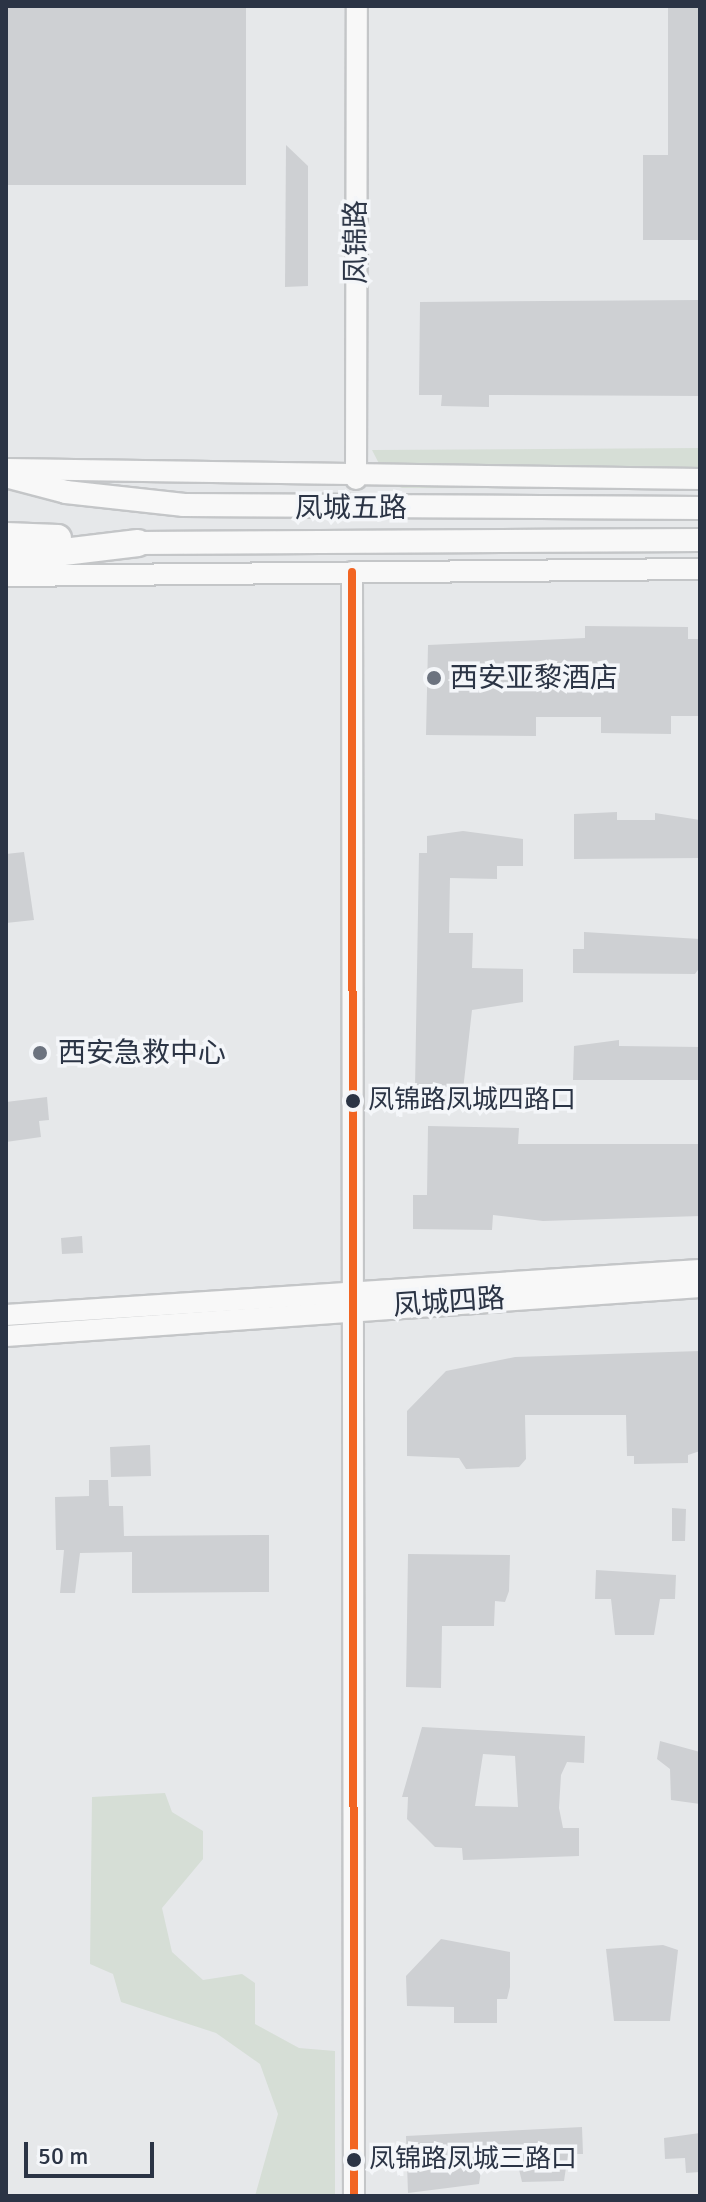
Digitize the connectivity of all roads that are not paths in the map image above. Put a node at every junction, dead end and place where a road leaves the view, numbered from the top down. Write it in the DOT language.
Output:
graph roads {
  1 [pos="357,6"];
  2 [pos="6,469"];
  3 [pos="6,476"];
  4 [pos="356,479"];
  5 [pos="700,479"];
  6 [pos="700,508"];
  7 [pos="6,536"];
  8 [pos="700,540"];
  9 [pos="138,543"];
  10 [pos="6,559"];
  11 [pos="700,569"];
  12 [pos="352,572"];
  13 [pos="6,576"];
  14 [pos="700,1270"];
  15 [pos="700,1287"];
  16 [pos="354,1300"];
  17 [pos="6,1315"];
  18 [pos="6,1336"];
  19 [pos="354,2196"];
  1 -- 4 [label="street, 凤锦路"];
  2 -- 4 [label="street"];
  3 -- 6 [label="main road, 凤城五路"];
  4 -- 5 [label="street"];
  7 -- 9 [label="highway"];
  8 -- 9 [label="main road, 凤城五路"];
  9 -- 10 [label="highway"];
  11 -- 12 [label="street"];
  12 -- 13 [label="street"];
  12 -- 16 [label="street"];
  14 -- 16 [label="street, 凤城四路"];
  15 -- 16 [label="street, 凤城四路"];
  16 -- 17 [label="street, 凤城四路"];
  16 -- 18 [label="street, 凤城四路"];
  16 -- 19 [label="street"];
}
